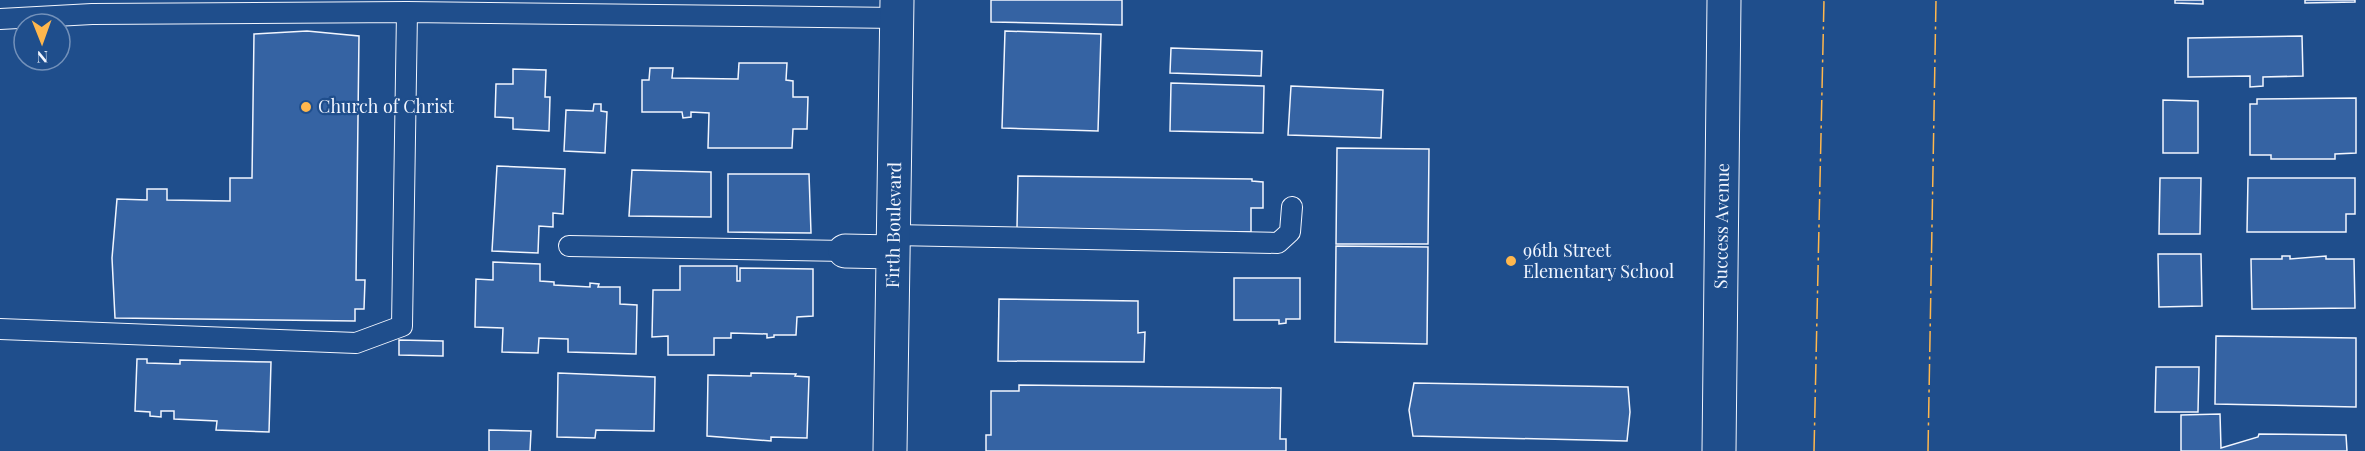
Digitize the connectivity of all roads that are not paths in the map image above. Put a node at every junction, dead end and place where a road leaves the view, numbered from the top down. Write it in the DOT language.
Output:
graph roads {
  1 [pos="1724,0"];
  2 [pos="897,9"];
  3 [pos="407,12"];
  4 [pos="0,19"];
  5 [pos="1292,207"];
  6 [pos="893,243"];
  7 [pos="569,246"];
  8 [pos="845,251"];
  9 [pos="0,329"];
  10 [pos="890,451"];
  11 [pos="1719,451"];
  1 -- 11 [label="street, Success Avenue"];
  2 -- 3 [label="lane"];
  2 -- 6 [label="street, Firth Boulevard"];
  3 -- 4 [label="lane"];
  3 -- 9 [label="lane"];
  5 -- 6 [label="lane"];
  6 -- 8 [label="street"];
  6 -- 10 [label="street, Firth Boulevard"];
  7 -- 8 [label="lane"];
}
